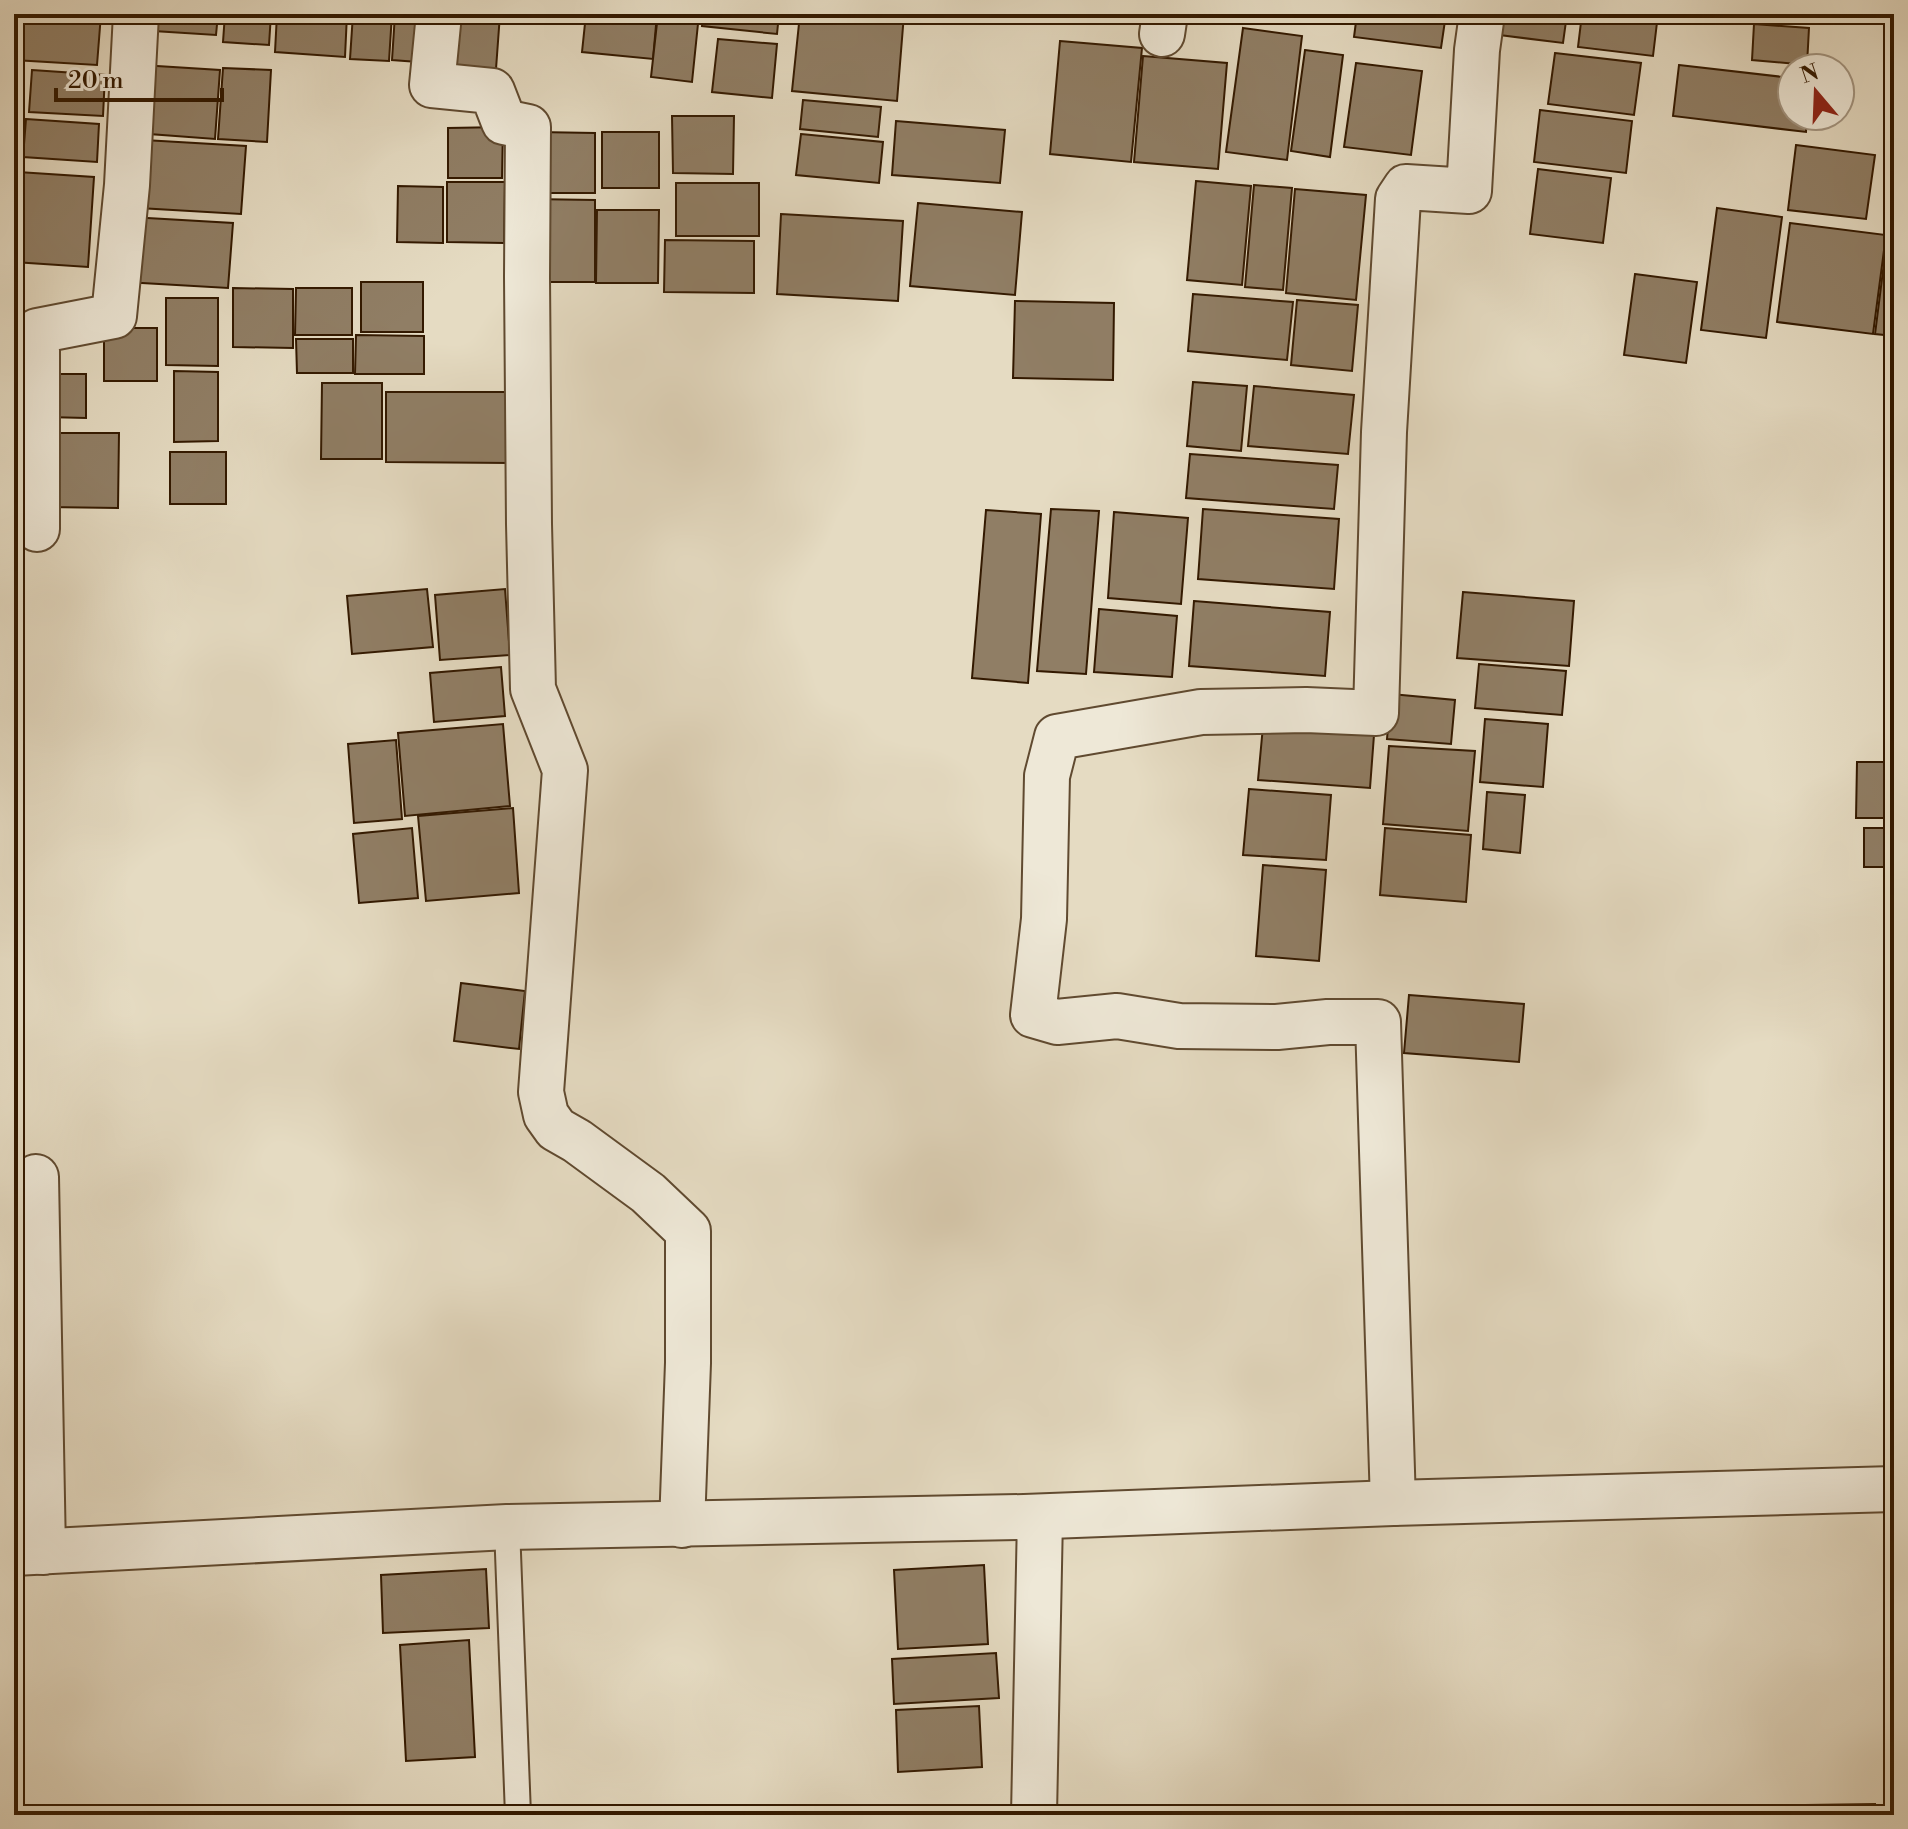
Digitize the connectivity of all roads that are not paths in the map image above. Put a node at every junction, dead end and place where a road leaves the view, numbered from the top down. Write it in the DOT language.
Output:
graph roads {
  1 [pos="136,14"];
  2 [pos="439,14"];
  3 [pos="1482,14"];
  4 [pos="37,529"];
  5 [pos="36,1177"];
  6 [pos="1894,1489"];
  7 [pos="1393,1503"];
  8 [pos="1040,1517"];
  9 [pos="682,1525"];
  10 [pos="507,1527"];
  11 [pos="28,1552"];
  12 [pos="518,1815"];
  13 [pos="1034,1815"];
  1 -- 4 [label="street"];
  2 -- 9 [label="street"];
  3 -- 7 [label="street"];
  5 -- 11 [label="street"];
  6 -- 7 [label="street"];
  7 -- 8 [label="street"];
  8 -- 9 [label="street"];
  8 -- 13 [label="street"];
  9 -- 10 [label="street"];
  10 -- 11 [label="street"];
  10 -- 12 [label="lane"];
}
